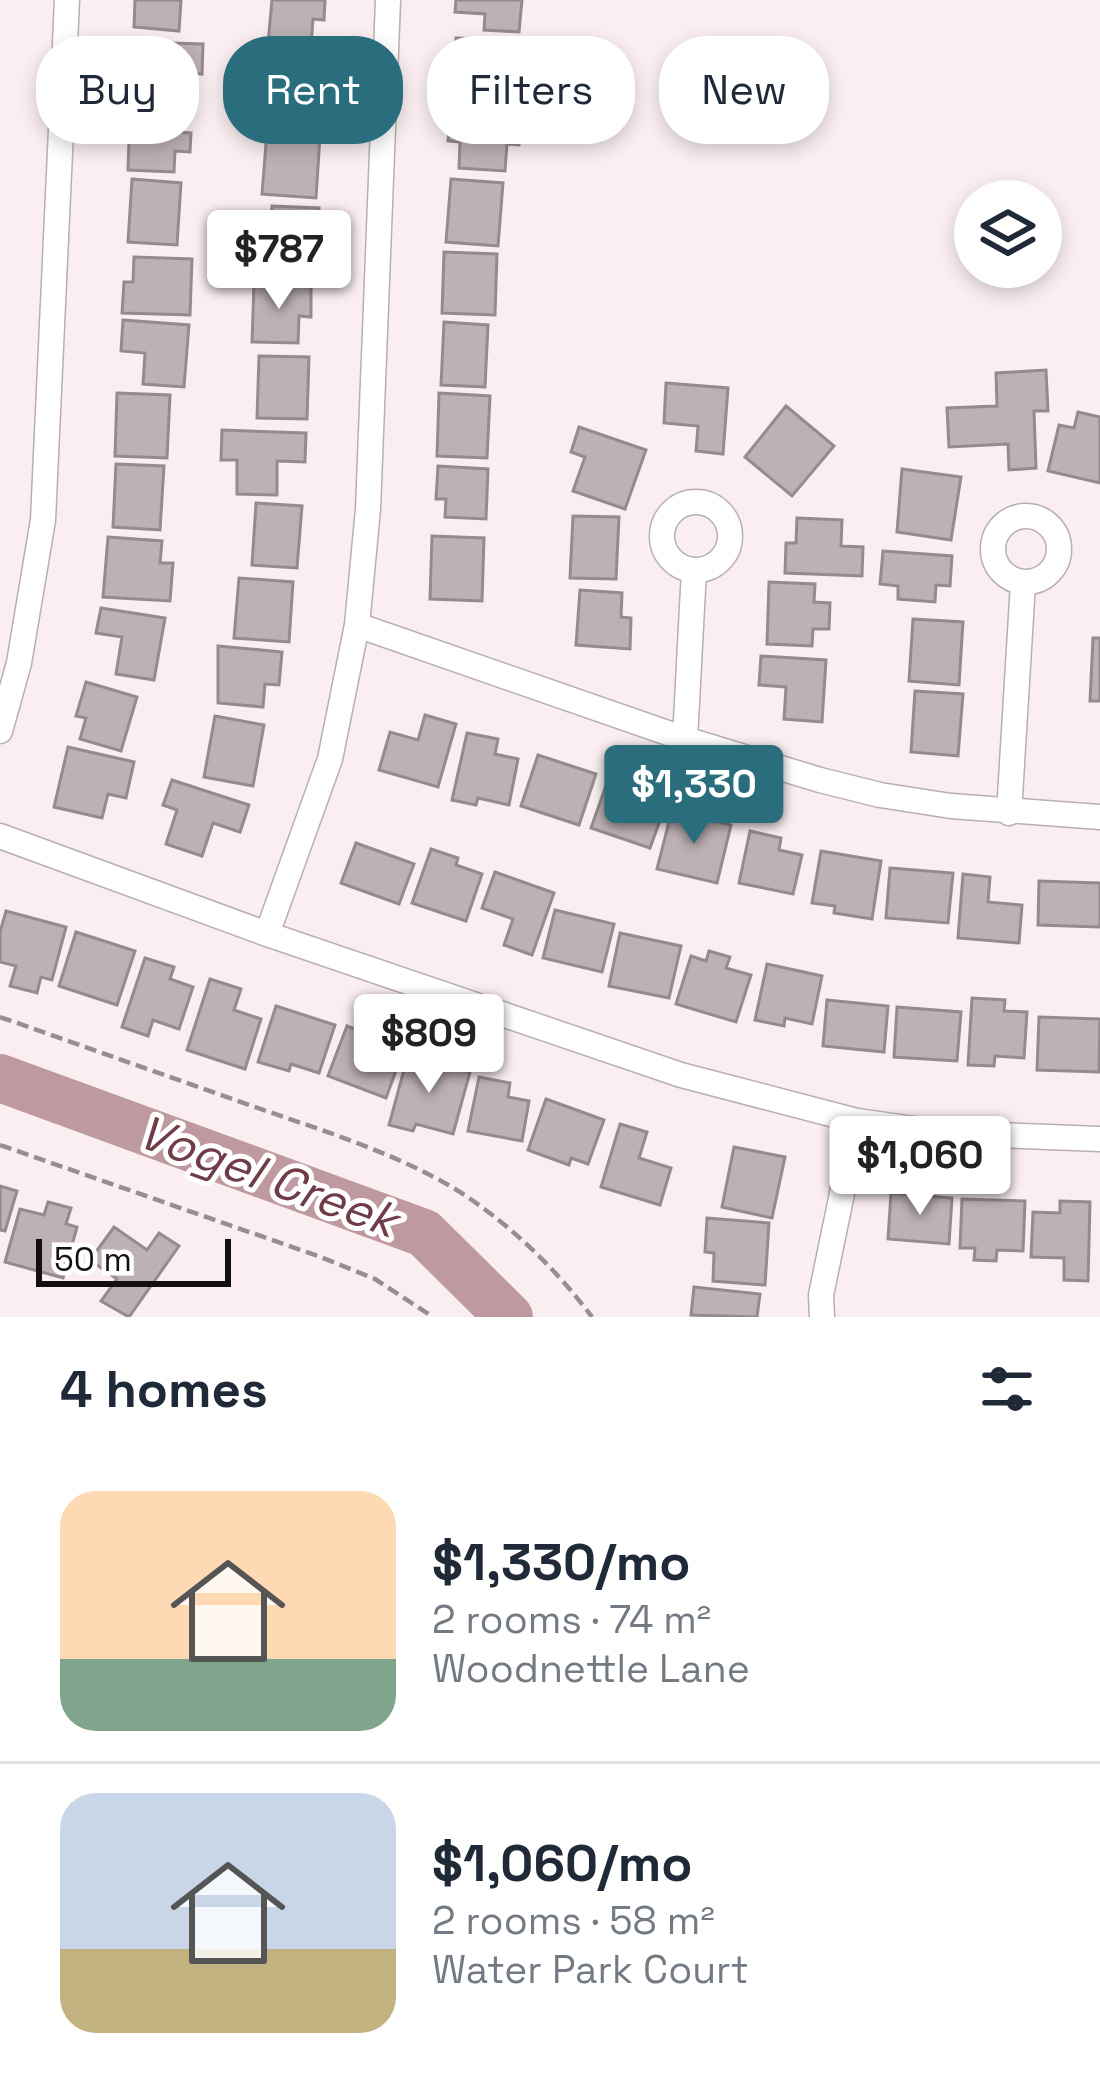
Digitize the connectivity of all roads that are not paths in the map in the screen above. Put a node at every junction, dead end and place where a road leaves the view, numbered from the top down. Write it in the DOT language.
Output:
graph roads {
  1 [pos="67,0"];
  2 [pos="388,0"];
  3 [pos="694,570"];
  4 [pos="1024,583"];
  5 [pos="357,625"];
  6 [pos="0,731"];
  7 [pos="685,739"];
  8 [pos="1009,813"];
  9 [pos="1100,818"];
  10 [pos="0,836"];
  11 [pos="267,934"];
  12 [pos="857,1120"];
  13 [pos="1100,1139"];
  14 [pos="822,1317"];
  1 -- 6 [label="street"];
  2 -- 5 [label="street"];
  3 -- 7 [label="street"];
  4 -- 8 [label="street"];
  5 -- 7 [label="street"];
  5 -- 11 [label="street"];
  7 -- 8 [label="street"];
  8 -- 9 [label="street"];
  10 -- 11 [label="street"];
  11 -- 12 [label="street"];
  12 -- 13 [label="street"];
  12 -- 14 [label="street"];
}
